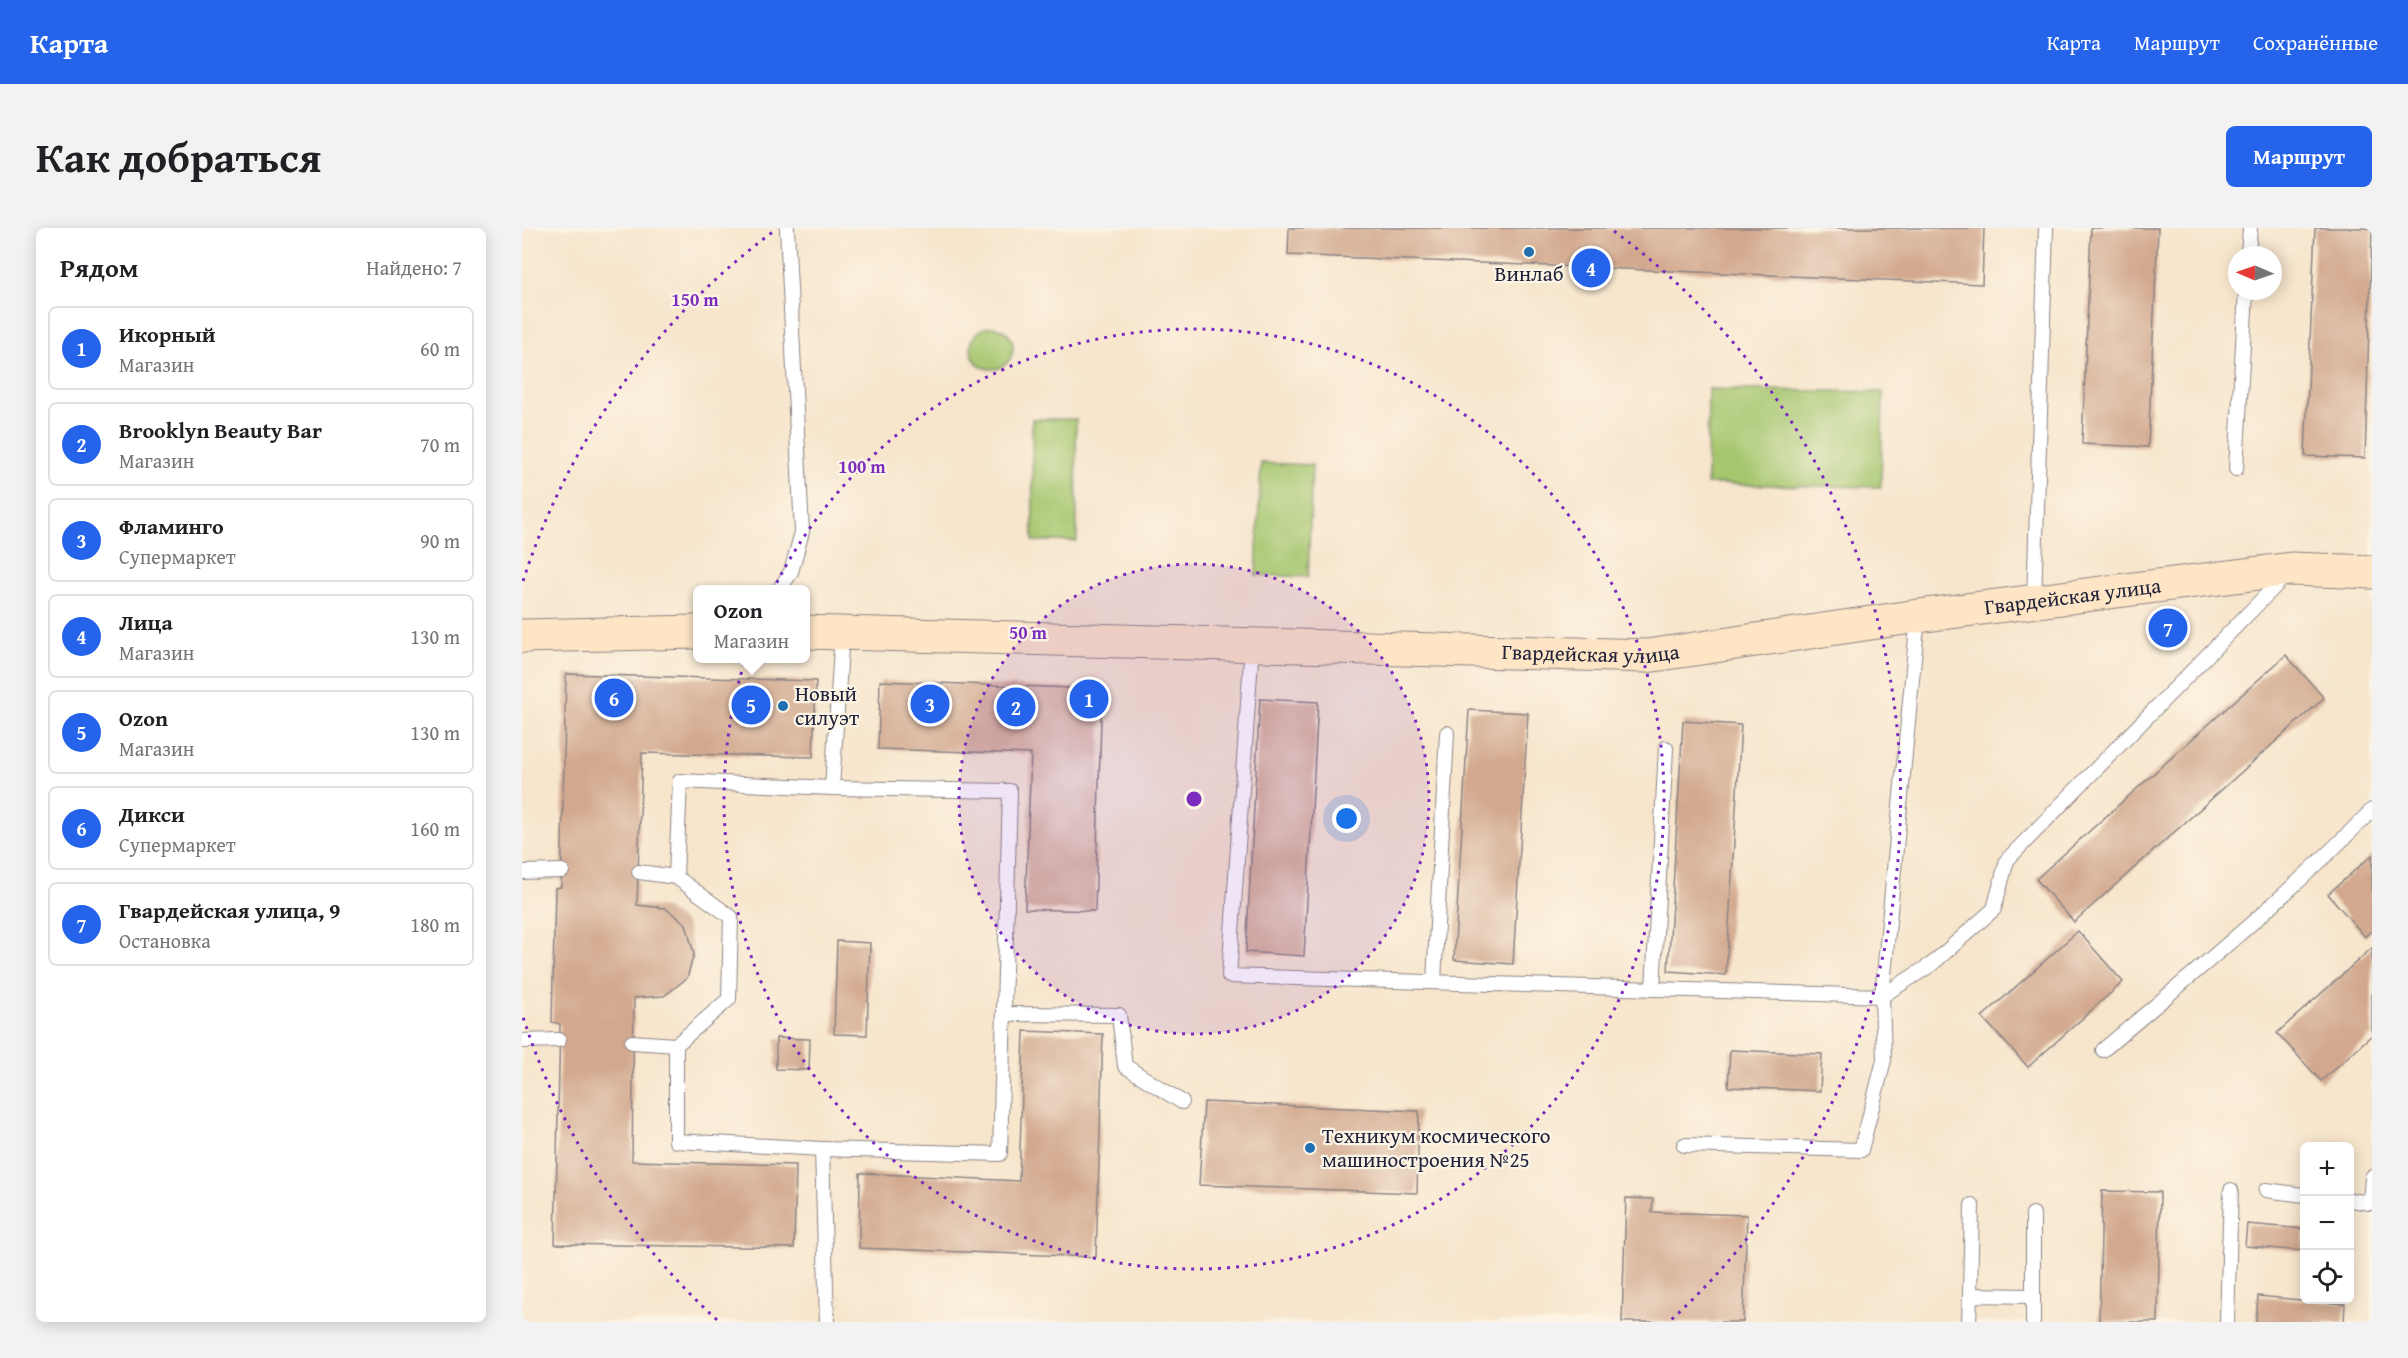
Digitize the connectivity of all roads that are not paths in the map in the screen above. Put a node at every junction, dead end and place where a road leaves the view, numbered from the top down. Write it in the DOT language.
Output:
graph roads {
  1 [pos="787,228"];
  2 [pos="2046,228"];
  3 [pos="2250,228"];
  4 [pos="2249,246"];
  5 [pos="2245,300"];
  6 [pos="2236,468"];
  7 [pos="2291,569"];
  8 [pos="2372,572"];
  9 [pos="782,585"];
  10 [pos="2034,601"];
  11 [pos="1918,616"];
  12 [pos="693,632"];
  13 [pos="810,632"];
  14 [pos="842,633"];
  15 [pos="522,636"];
  16 [pos="1252,645"];
  17 [pos="1447,734"];
  18 [pos="1666,748"];
  19 [pos="832,788"];
  20 [pos="2372,810"];
  21 [pos="561,871"];
  22 [pos="522,872"];
  23 [pos="639,872"];
  24 [pos="676,877"];
  25 [pos="1434,982"];
  26 [pos="1653,988"];
  27 [pos="1881,996"];
  28 [pos="1004,1014"];
  29 [pos="559,1040"];
  30 [pos="522,1041"];
  31 [pos="632,1042"];
  32 [pos="676,1045"];
  33 [pos="2103,1050"];
  34 [pos="1182,1102"];
  35 [pos="1684,1145"];
  36 [pos="822,1149"];
  37 [pos="2372,1177"];
  38 [pos="2230,1190"];
  39 [pos="2266,1190"];
  40 [pos="2300,1194"];
  41 [pos="2354,1201"];
  42 [pos="1972,1205"];
  43 [pos="2033,1214"];
  44 [pos="1970,1294"];
  45 [pos="2033,1296"];
  46 [pos="827,1322"];
  47 [pos="1969,1322"];
  48 [pos="2033,1322"];
  49 [pos="2227,1322"];
  1 -- 9 [label="lane"];
  2 -- 10 [label="lane"];
  3 -- 4 [label="lane"];
  5 -- 6 [label="lane"];
  7 -- 8 [label="street, Гвардейская улица"];
  7 -- 10 [label="street, Гвардейская улица"];
  7 -- 27 [label="lane"];
  10 -- 11 [label="street, Гвардейская улица"];
  11 -- 16 [label="street, Гвардейская улица"];
  11 -- 27 [label="lane"];
  12 -- 15 [label="street"];
  13 -- 14 [label="street, Гвардейская улица"];
  14 -- 16 [label="street, Гвардейская улица"];
  14 -- 19 [label="lane"];
  16 -- 25 [label="lane"];
  17 -- 25 [label="lane"];
  18 -- 26 [label="lane"];
  19 -- 24 [label="lane"];
  19 -- 28 [label="lane"];
  20 -- 33 [label="lane"];
  21 -- 22 [label="lane"];
  23 -- 24 [label="lane"];
  24 -- 32 [label="lane"];
  25 -- 26 [label="lane"];
  26 -- 27 [label="lane"];
  27 -- 35 [label="lane"];
  28 -- 34 [label="lane"];
  28 -- 36 [label="lane"];
  29 -- 30 [label="lane"];
  31 -- 32 [label="lane"];
  32 -- 36 [label="lane"];
  36 -- 46 [label="lane"];
  37 -- 41 [label="lane"];
  38 -- 49 [label="lane"];
  39 -- 40 [label="lane"];
  42 -- 44 [label="lane"];
  43 -- 45 [label="lane"];
  44 -- 45 [label="lane"];
  44 -- 47 [label="lane"];
  45 -- 48 [label="lane"];
}
